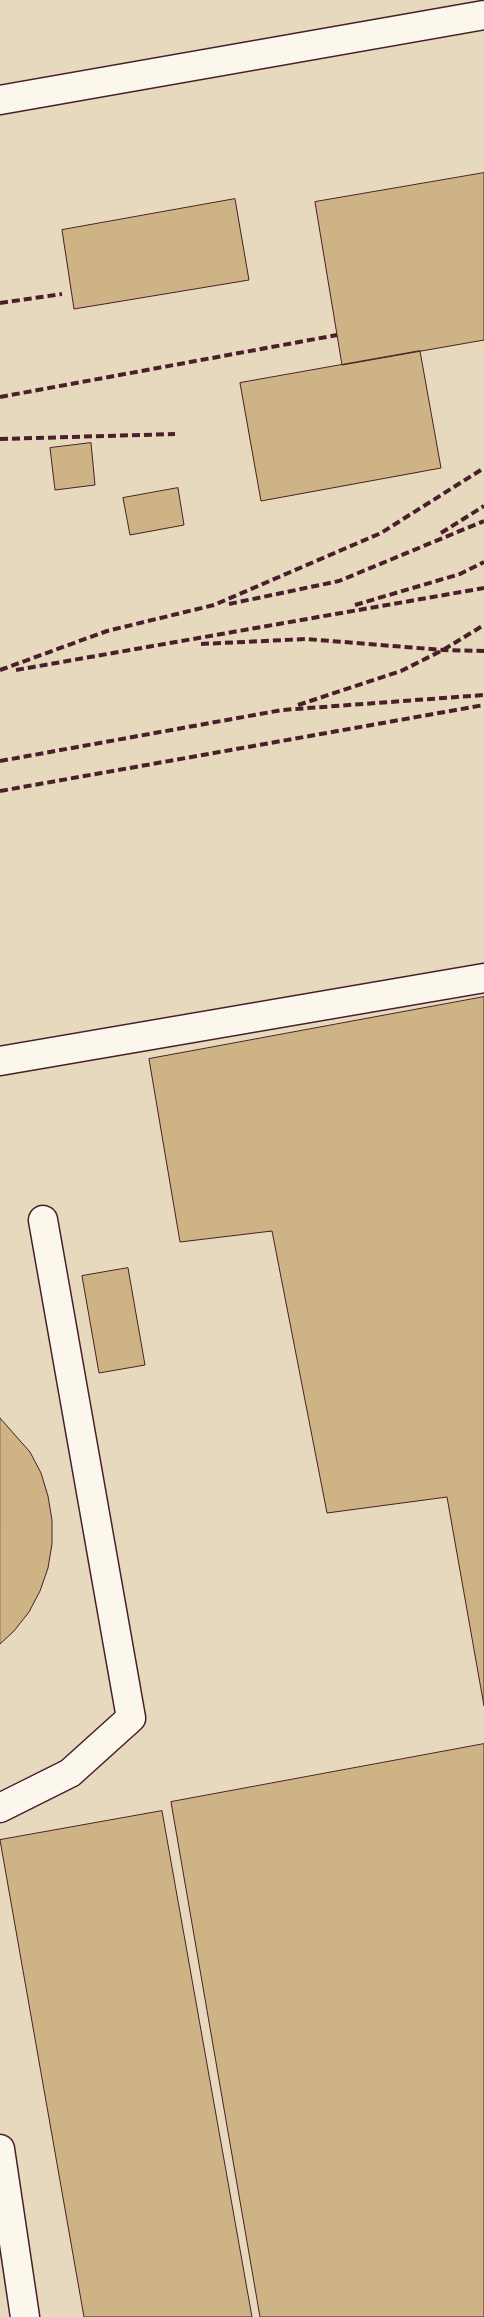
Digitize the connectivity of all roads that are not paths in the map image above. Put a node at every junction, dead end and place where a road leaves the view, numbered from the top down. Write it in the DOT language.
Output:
graph roads {
  1 [pos="484,15"];
  2 [pos="0,100"];
  3 [pos="484,978"];
  4 [pos="0,1061"];
  5 [pos="43,1220"];
  6 [pos="0,1808"];
  7 [pos="0,2149"];
  8 [pos="25,2317"];
  1 -- 2 [label="lane"];
  3 -- 4 [label="lane"];
  5 -- 6 [label="lane"];
  7 -- 8 [label="lane"];
}
